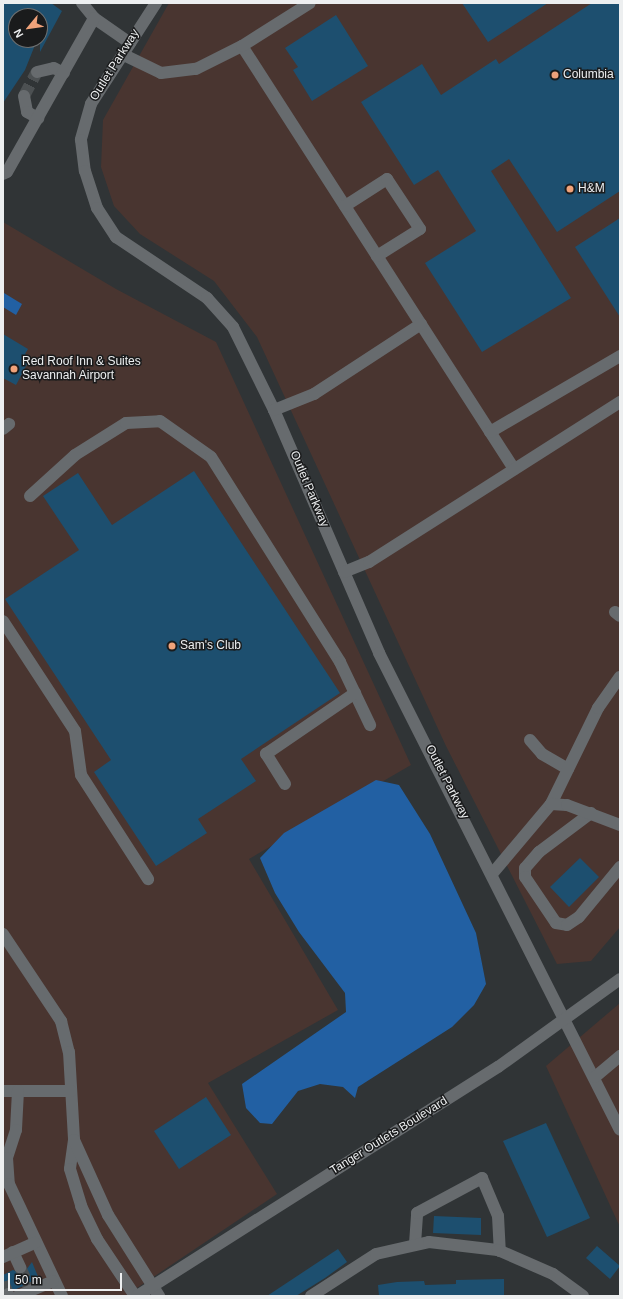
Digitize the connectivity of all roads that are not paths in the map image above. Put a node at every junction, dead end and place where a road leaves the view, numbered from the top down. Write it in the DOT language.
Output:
graph roads {
  1 [pos="82,3"];
  2 [pos="156,3"];
  3 [pos="310,3"];
  4 [pos="94,18"];
  5 [pos="130,43"];
  6 [pos="242,46"];
  7 [pos="124,55"];
  8 [pos="37,72"];
  9 [pos="64,73"];
  10 [pos="24,96"];
  11 [pos="38,118"];
  12 [pos="3,174"];
  13 [pos="345,206"];
  14 [pos="377,256"];
  15 [pos="421,324"];
  16 [pos="620,356"];
  17 [pos="620,402"];
  18 [pos="274,410"];
  19 [pos="490,432"];
  20 [pos="514,469"];
  21 [pos="30,496"];
  22 [pos="344,572"];
  23 [pos="3,621"];
  24 [pos="620,677"];
  25 [pos="355,693"];
  26 [pos="370,725"];
  27 [pos="530,740"];
  28 [pos="568,770"];
  29 [pos="285,784"];
  30 [pos="551,804"];
  31 [pos="591,813"];
  32 [pos="620,825"];
  33 [pos="620,867"];
  34 [pos="492,874"];
  35 [pos="148,879"];
  36 [pos="3,934"];
  37 [pos="620,979"];
  38 [pos="563,1022"];
  39 [pos="620,1056"];
  40 [pos="595,1076"];
  41 [pos="3,1091"];
  42 [pos="18,1091"];
  43 [pos="71,1091"];
  44 [pos="620,1130"];
  45 [pos="74,1140"];
  46 [pos="6,1185"];
  47 [pos="35,1243"];
  48 [pos="415,1244"];
  49 [pos="500,1250"];
  50 [pos="8,1254"];
  51 [pos="20,1268"];
  52 [pos="53,1281"];
  53 [pos="156,1291"];
  54 [pos="12,1295"];
  55 [pos="62,1296"];
  56 [pos="136,1296"];
  57 [pos="311,1296"];
  58 [pos="583,1296"];
  1 -- 4 [label="street"];
  2 -- 5 [label="street, Outlet Parkway"];
  3 -- 6 [label="street"];
  4 -- 5 [label="street"];
  4 -- 9 [label="street"];
  5 -- 7 [label="street, Outlet Parkway"];
  6 -- 7 [label="street"];
  6 -- 13 [label="street"];
  7 -- 18 [label="street, Outlet Parkway"];
  8 -- 9 [label="street"];
  9 -- 11 [label="street"];
  10 -- 11 [label="street"];
  11 -- 12 [label="street"];
  13 -- 14 [label="street"];
  13 -- 14 [label="street"];
  14 -- 15 [label="street"];
  15 -- 18 [label="street"];
  15 -- 19 [label="street"];
  16 -- 19 [label="street"];
  17 -- 20 [label="street"];
  18 -- 22 [label="street, Outlet Parkway"];
  19 -- 20 [label="street"];
  20 -- 22 [label="street"];
  21 -- 25 [label="street"];
  22 -- 34 [label="street, Outlet Parkway"];
  23 -- 35 [label="street"];
  24 -- 28 [label="street"];
  25 -- 26 [label="street"];
  25 -- 29 [label="street"];
  27 -- 28 [label="street"];
  28 -- 30 [label="street"];
  30 -- 31 [label="street"];
  30 -- 34 [label="street"];
  31 -- 32 [label="street"];
  31 -- 33 [label="street"];
  34 -- 38 [label="street, Outlet Parkway"];
  36 -- 43 [label="street"];
  37 -- 38 [label="street, Tanger Outlets Boulevard"];
  38 -- 40 [label="street, Outlet Parkway"];
  38 -- 53 [label="street, Tanger Outlets Boulevard"];
  39 -- 40 [label="street"];
  40 -- 44 [label="street, Outlet Parkway"];
  41 -- 42 [label="street"];
  42 -- 43 [label="street"];
  42 -- 46 [label="street"];
  43 -- 45 [label="street"];
  45 -- 53 [label="street"];
  45 -- 56 [label="street"];
  46 -- 47 [label="street"];
  47 -- 50 [label="street"];
  47 -- 52 [label="street"];
  48 -- 49 [label="street"];
  48 -- 49 [label="street"];
  48 -- 57 [label="street"];
  49 -- 58 [label="street"];
  50 -- 51 [label="street"];
  52 -- 54 [label="street"];
  52 -- 55 [label="street"];
  53 -- 56 [label="street, Tanger Outlets Boulevard"];
}
